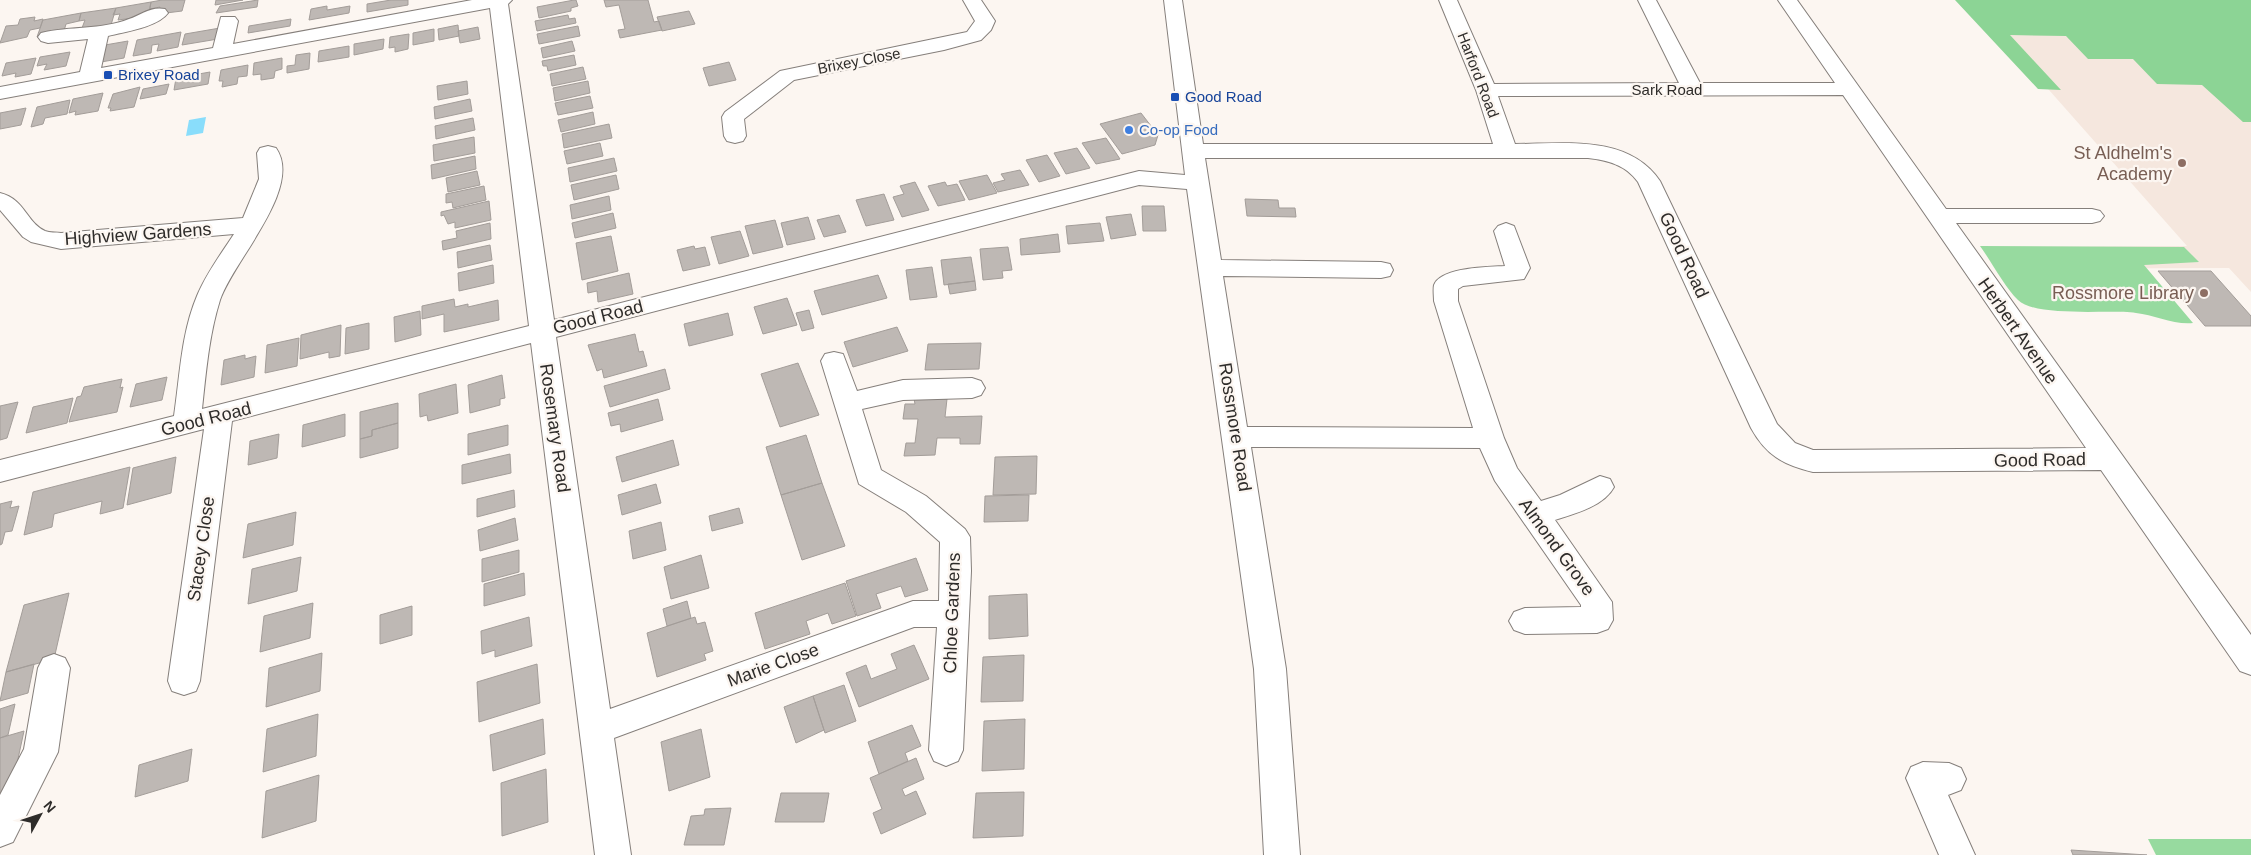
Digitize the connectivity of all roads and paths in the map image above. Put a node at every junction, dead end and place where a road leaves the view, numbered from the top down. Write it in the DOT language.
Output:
graph roads {
  1 [pos="499,0"];
  2 [pos="972,0"];
  3 [pos="1172,0"];
  4 [pos="1448,0"];
  5 [pos="1787,0"];
  6 [pos="1649,4"];
  7 [pos="158,14"];
  8 [pos="228,21"];
  9 [pos="99,32"];
  10 [pos="48,37"];
  11 [pos="222,52"];
  12 [pos="88,76"];
  13 [pos="1848,89"];
  14 [pos="1486,90"];
  15 [pos="1693,90"];
  16 [pos="0,93"];
  17 [pos="735,136"];
  18 [pos="1193,151"];
  19 [pos="1506,151"];
  20 [pos="268,153"];
  21 [pos="1197,183"];
  22 [pos="5,203"];
  23 [pos="1937,216"];
  24 [pos="2092,216"];
  25 [pos="249,225"];
  26 [pos="1506,231"];
  27 [pos="1210,268"];
  28 [pos="1381,270"];
  29 [pos="542,332"];
  30 [pos="834,361"];
  31 [pos="972,388"];
  32 [pos="848,403"];
  33 [pos="219,416"];
  34 [pos="186,424"];
  35 [pos="1237,437"];
  36 [pos="1490,438"];
  37 [pos="2109,459"];
  38 [pos="0,471"];
  39 [pos="1600,488"];
  40 [pos="1533,514"];
  41 [pos="953,614"];
  42 [pos="1525,621"];
  43 [pos="2251,661"];
  44 [pos="54,668"];
  45 [pos="184,681"];
  46 [pos="596,729"];
  47 [pos="946,750"];
  48 [pos="1949,779"];
  49 [pos="0,830"];
  50 [pos="613,855"];
  51 [pos="1282,855"];
  52 [pos="1957,855"];
  1 -- 11 [label="street"];
  1 -- 29 [label="street, Rosemary Road"];
  2 -- 17 [label="street, Brixey Close"];
  3 -- 18 [label="street, Rossmore Road"];
  4 -- 14 [label="street, Harford Road"];
  5 -- 13 [label="street, Herbert Avenue"];
  6 -- 15 [label="street"];
  7 -- 9 [label="street"];
  8 -- 11 [label="street"];
  9 -- 10 [label="street"];
  9 -- 12 [label="street"];
  11 -- 12 [label="street"];
  12 -- 16 [label="street"];
  13 -- 15 [label="street, Sark Road"];
  13 -- 23 [label="street, Herbert Avenue"];
  14 -- 15 [label="street, Sark Road"];
  14 -- 19 [label="street, Harford Road"];
  18 -- 19 [label="street, Good Road"];
  18 -- 21 [label="street, Rossmore Road"];
  19 -- 37 [label="street, Good Road"];
  20 -- 25 [label="street, Highview Gardens"];
  21 -- 27 [label="street, Rossmore Road"];
  21 -- 29 [label="street, Good Road"];
  22 -- 25 [label="street, Highview Gardens"];
  23 -- 24 [label="street"];
  23 -- 37 [label="street, Herbert Avenue"];
  25 -- 34 [label="street, Highview Gardens"];
  26 -- 36 [label="street, Almond Grove"];
  27 -- 28 [label="street"];
  27 -- 35 [label="street, Rossmore Road"];
  29 -- 33 [label="street, Good Road"];
  29 -- 46 [label="street, Rosemary Road"];
  30 -- 32 [label="street, Chloe Gardens"];
  31 -- 32 [label="street"];
  32 -- 41 [label="street, Chloe Gardens"];
  33 -- 34 [label="street, Good Road"];
  33 -- 45 [label="street, Stacey Close"];
  34 -- 38 [label="street, Good Road"];
  35 -- 36 [label="street"];
  35 -- 51 [label="street, Rossmore Road"];
  36 -- 40 [label="street, Almond Grove"];
  37 -- 43 [label="street, Herbert Avenue"];
  39 -- 40 [label="street"];
  40 -- 42 [label="street, Almond Grove"];
  41 -- 46 [label="street, Marie Close"];
  41 -- 47 [label="street, Chloe Gardens"];
  44 -- 49 [label="street"];
  46 -- 50 [label="street, Rosemary Road"];
  48 -- 52 [label="street"];
}
